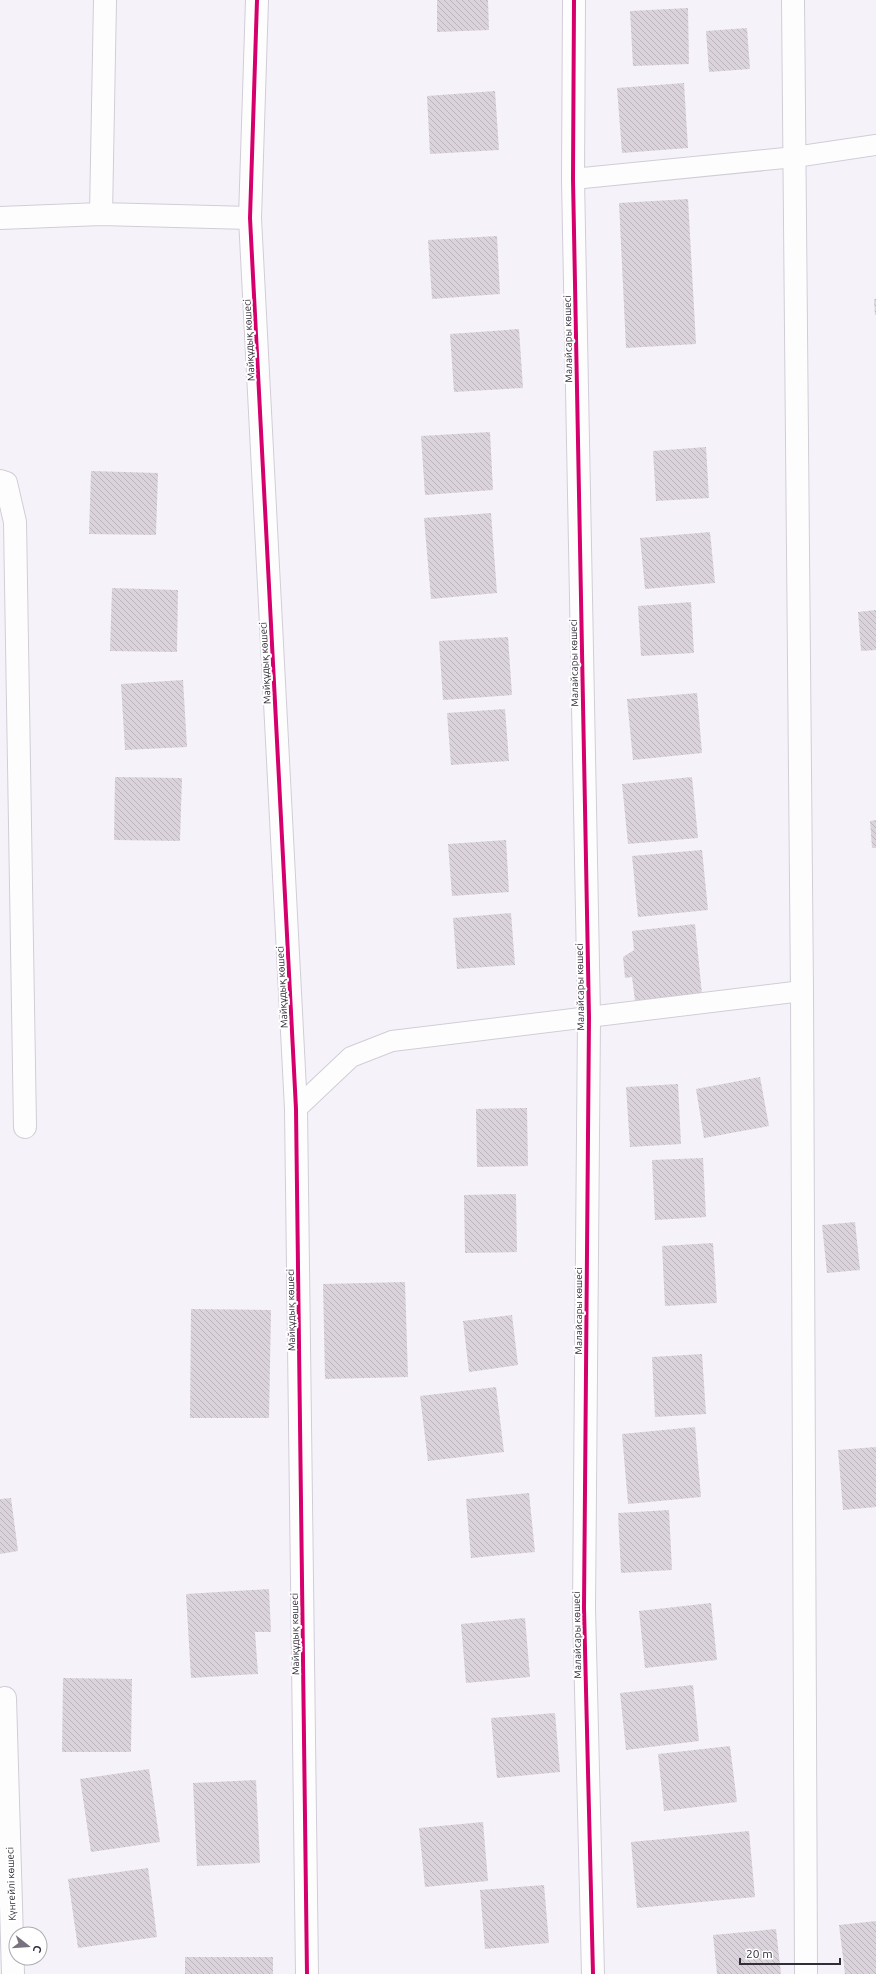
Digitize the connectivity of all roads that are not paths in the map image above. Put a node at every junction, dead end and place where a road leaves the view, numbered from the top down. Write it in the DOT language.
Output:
graph roads {
  1 [pos="105,0"];
  2 [pos="257,0"];
  3 [pos="574,0"];
  4 [pos="793,0"];
  5 [pos="876,145"];
  6 [pos="794,157"];
  7 [pos="573,179"];
  8 [pos="101,214"];
  9 [pos="0,218"];
  10 [pos="250,218"];
  11 [pos="0,481"];
  12 [pos="802,990"];
  13 [pos="589,1017"];
  14 [pos="296,1109"];
  15 [pos="25,1127"];
  16 [pos="5,1698"];
  17 [pos="13,1974"];
  18 [pos="307,1974"];
  19 [pos="593,1974"];
  20 [pos="806,1974"];
  1 -- 8 [label="street"];
  2 -- 10 [label="street, Майқұдық көшесі"];
  3 -- 7 [label="street, Малайсары көшесі"];
  4 -- 6 [label="street"];
  5 -- 6 [label="lane"];
  6 -- 7 [label="lane"];
  6 -- 12 [label="street"];
  7 -- 13 [label="street, Малайсары көшесі"];
  8 -- 9 [label="street"];
  8 -- 10 [label="street"];
  10 -- 14 [label="street, Майқұдық көшесі"];
  11 -- 15 [label="street"];
  12 -- 13 [label="lane"];
  12 -- 20 [label="street"];
  13 -- 14 [label="lane"];
  13 -- 19 [label="street, Малайсары көшесі"];
  14 -- 18 [label="street, Майқұдық көшесі"];
  16 -- 17 [label="street, Күнгейлі көшесі"];
}
